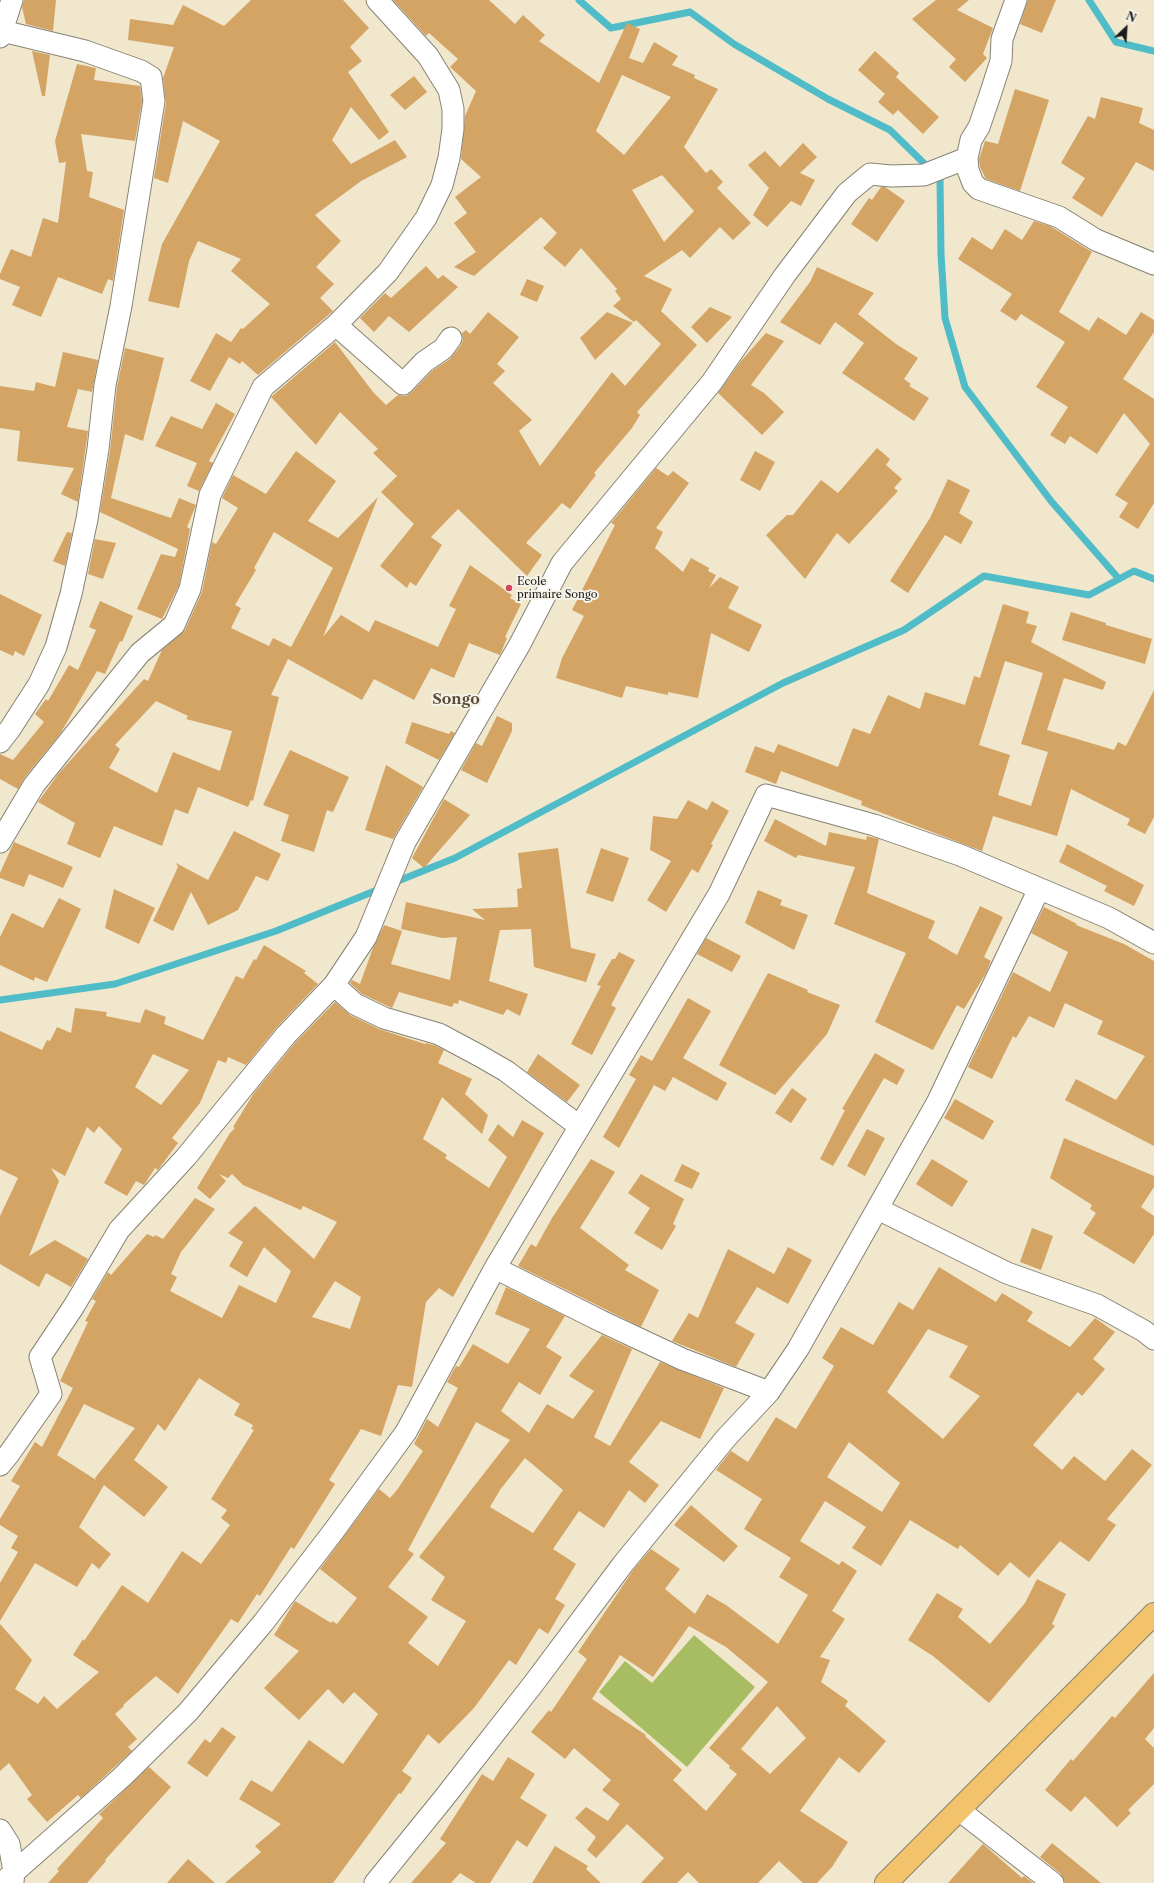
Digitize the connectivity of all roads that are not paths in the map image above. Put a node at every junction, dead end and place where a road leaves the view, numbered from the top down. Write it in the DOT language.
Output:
graph roads {
  1 [pos="12,0"];
  2 [pos="377,0"];
  3 [pos="1016,0"];
  4 [pos="1,34"];
  5 [pos="958,161"];
  6 [pos="1154,264"];
  7 [pos="336,325"];
  8 [pos="450,338"];
  9 [pos="0,742"];
  10 [pos="0,842"];
  11 [pos="1039,889"];
  12 [pos="1154,943"];
  13 [pos="334,985"];
  14 [pos="579,1126"];
  15 [pos="878,1209"];
  16 [pos="495,1268"];
  17 [pos="1154,1339"];
  18 [pos="769,1392"];
  19 [pos="0,1464"];
  20 [pos="1154,1614"];
  21 [pos="959,1810"];
  22 [pos="0,1830"];
  23 [pos="10,1879"];
  24 [pos="374,1883"];
  25 [pos="886,1883"];
  26 [pos="1053,1883"];
  1 -- 4 [label="street"];
  2 -- 7 [label="street"];
  3 -- 5 [label="street"];
  4 -- 9 [label="street"];
  5 -- 6 [label="street"];
  5 -- 13 [label="street"];
  7 -- 8 [label="street"];
  7 -- 10 [label="street"];
  11 -- 12 [label="street"];
  11 -- 14 [label="street"];
  11 -- 15 [label="street"];
  13 -- 14 [label="street"];
  13 -- 19 [label="street"];
  14 -- 16 [label="street"];
  15 -- 17 [label="street"];
  15 -- 18 [label="street"];
  16 -- 18 [label="street"];
  16 -- 23 [label="street"];
  18 -- 24 [label="street"];
  20 -- 21 [label="highway"];
  21 -- 25 [label="highway"];
  21 -- 26 [label="street"];
  22 -- 23 [label="street"];
}
